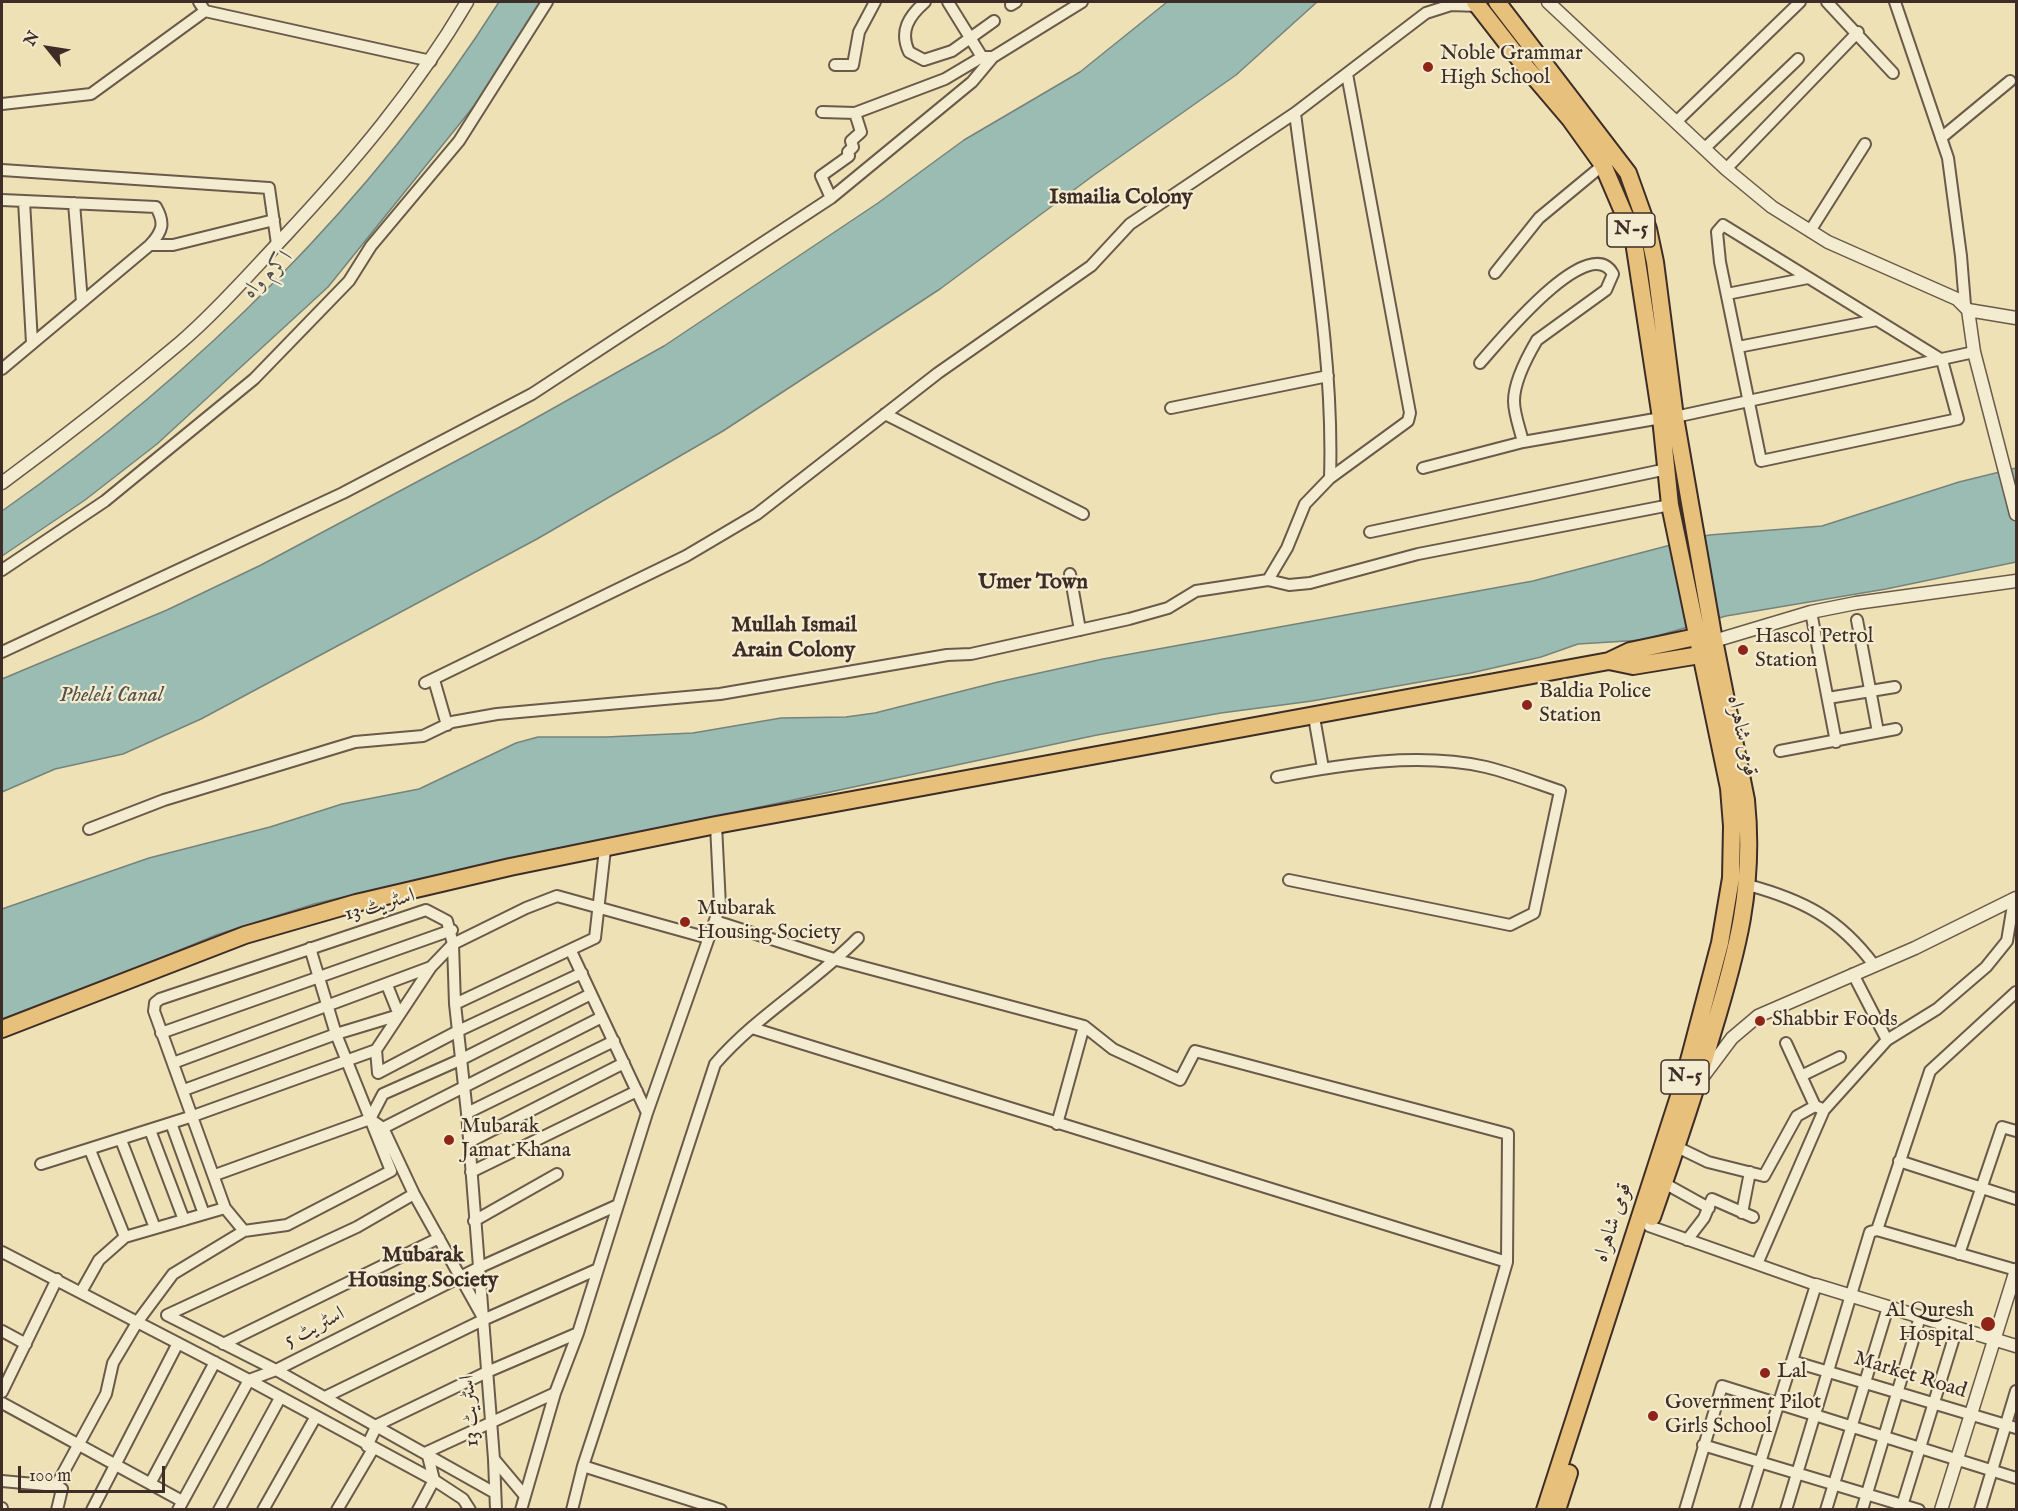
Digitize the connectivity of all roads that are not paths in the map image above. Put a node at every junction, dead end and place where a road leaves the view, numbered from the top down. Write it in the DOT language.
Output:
graph roads {
  1 [pos="467,2"];
  2 [pos="547,2"];
  3 [pos="875,2"];
  4 [pos="925,2"];
  5 [pos="948,2"];
  6 [pos="1548,2"];
  7 [pos="1800,2"];
  8 [pos="1827,2"];
  9 [pos="1895,2"];
  10 [pos="1078,3"];
  11 [pos="1477,4"];
  12 [pos="1503,5"];
  13 [pos="202,6"];
  14 [pos="994,21"];
  15 [pos="1518,28"];
  16 [pos="1858,32"];
  17 [pos="970,38"];
  18 [pos="1505,41"];
  19 [pos="988,57"];
  20 [pos="1798,59"];
  21 [pos="432,61"];
  22 [pos="835,65"];
  23 [pos="1893,73"];
  24 [pos="1347,74"];
  25 [pos="2010,81"];
  26 [pos="2,104"];
  27 [pos="822,112"];
  28 [pos="855,113"];
  29 [pos="1295,113"];
  30 [pos="1677,121"];
  31 [pos="1941,138"];
  32 [pos="1865,144"];
  33 [pos="1705,148"];
  34 [pos="1603,165"];
  35 [pos="1726,169"];
  36 [pos="2,170"];
  37 [pos="831,198"];
  38 [pos="2,200"];
  39 [pos="24,201"];
  40 [pos="74,203"];
  41 [pos="274,220"];
  42 [pos="1810,231"];
  43 [pos="278,244"];
  44 [pos="150,245"];
  45 [pos="1655,262"];
  46 [pos="1638,266"];
  47 [pos="1495,273"];
  48 [pos="1808,278"];
  49 [pos="1727,294"];
  50 [pos="82,302"];
  51 [pos="1966,307"];
  52 [pos="2016,318"];
  53 [pos="1877,320"];
  54 [pos="32,343"];
  55 [pos="1738,347"];
  56 [pos="1974,352"];
  57 [pos="1942,360"];
  58 [pos="1480,363"];
  59 [pos="2,369"];
  60 [pos="1329,376"];
  61 [pos="1748,400"];
  62 [pos="1171,408"];
  63 [pos="885,414"];
  64 [pos="1668,417"];
  65 [pos="1523,442"];
  66 [pos="1423,468"];
  67 [pos="1667,469"];
  68 [pos="1330,478"];
  69 [pos="2,483"];
  70 [pos="1670,505"];
  71 [pos="1083,514"];
  72 [pos="2016,514"];
  73 [pos="1370,532"];
  74 [pos="2,570"];
  75 [pos="1070,574"];
  76 [pos="1268,580"];
  77 [pos="2016,581"];
  78 [pos="1811,612"];
  79 [pos="1857,620"];
  80 [pos="1080,630"];
  81 [pos="1705,636"];
  82 [pos="2,652"];
  83 [pos="1700,655"];
  84 [pos="1609,662"];
  85 [pos="1895,687"];
  86 [pos="1870,691"];
  87 [pos="1828,698"];
  88 [pos="1314,717"];
  89 [pos="447,725"];
  90 [pos="1896,729"];
  91 [pos="1878,732"];
  92 [pos="1836,742"];
  93 [pos="1780,751"];
  94 [pos="1323,768"];
  95 [pos="1277,777"];
  96 [pos="1737,787"];
  97 [pos="716,825"];
  98 [pos="89,829"];
  99 [pos="605,849"];
  100 [pos="1289,880"];
  101 [pos="1748,885"];
  102 [pos="2015,898"];
  103 [pos="600,908"];
  104 [pos="715,921"];
  105 [pos="452,930"];
  106 [pos="708,938"];
  107 [pos="858,938"];
  108 [pos="453,944"];
  109 [pos="310,948"];
  110 [pos="571,951"];
  111 [pos="837,960"];
  112 [pos="1874,965"];
  113 [pos="431,967"];
  114 [pos="582,973"];
  115 [pos="1853,975"];
  116 [pos="318,978"];
  117 [pos="387,985"];
  118 [pos="2016,992"];
  119 [pos="591,994"];
  120 [pos="455,1004"];
  121 [pos="327,1007"];
  122 [pos="399,1015"];
  123 [pos="602,1017"];
  124 [pos="1084,1026"];
  125 [pos="752,1028"];
  126 [pos="2,1029"];
  127 [pos="458,1031"];
  128 [pos="161,1033"];
  129 [pos="336,1034"];
  130 [pos="614,1041"];
  131 [pos="1887,1041"];
  132 [pos="1786,1043"];
  133 [pos="376,1050"];
  134 [pos="1840,1057"];
  135 [pos="462,1059"];
  136 [pos="346,1060"];
  137 [pos="173,1063"];
  138 [pos="624,1063"];
  139 [pos="378,1073"];
  140 [pos="1801,1076"];
  141 [pos="1697,1085"];
  142 [pos="464,1087"];
  143 [pos="183,1090"];
  144 [pos="637,1091"];
  145 [pos="383,1094"];
  146 [pos="1820,1108"];
  147 [pos="467,1113"];
  148 [pos="647,1113"];
  149 [pos="193,1116"];
  150 [pos="370,1119"];
  151 [pos="171,1124"];
  152 [pos="1057,1124"];
  153 [pos="382,1128"];
  154 [pos="150,1130"];
  155 [pos="2016,1131"];
  156 [pos="121,1140"];
  157 [pos="469,1142"];
  158 [pos="1677,1147"];
  159 [pos="90,1150"];
  160 [pos="1899,1161"];
  161 [pos="41,1164"];
  162 [pos="471,1172"];
  163 [pos="1750,1172"];
  164 [pos="557,1174"];
  165 [pos="215,1175"];
  166 [pos="1664,1183"];
  167 [pos="1982,1188"];
  168 [pos="414,1194"];
  169 [pos="2016,1199"];
  170 [pos="618,1205"];
  171 [pos="225,1208"];
  172 [pos="1708,1208"];
  173 [pos="204,1214"];
  174 [pos="184,1220"];
  175 [pos="474,1221"];
  176 [pos="1649,1226"];
  177 [pos="155,1228"];
  178 [pos="1877,1230"];
  179 [pos="244,1231"];
  180 [pos="125,1237"];
  181 [pos="439,1238"];
  182 [pos="1687,1240"];
  183 [pos="2,1252"];
  184 [pos="1959,1254"];
  185 [pos="1507,1262"];
  186 [pos="1757,1264"];
  187 [pos="478,1268"];
  188 [pos="598,1269"];
  189 [pos="2016,1270"];
  190 [pos="461,1277"];
  191 [pos="57,1279"];
  192 [pos="1816,1285"];
  193 [pos="81,1292"];
  194 [pos="1850,1296"];
  195 [pos="1888,1307"];
  196 [pos="1920,1317"];
  197 [pos="483,1320"];
  198 [pos="138,1321"];
  199 [pos="1957,1328"];
  200 [pos="2,1331"];
  201 [pos="578,1333"];
  202 [pos="1995,1340"];
  203 [pos="178,1343"];
  204 [pos="26,1344"];
  205 [pos="223,1344"];
  206 [pos="2016,1346"];
  207 [pos="1792,1360"];
  208 [pos="215,1362"];
  209 [pos="276,1370"];
  210 [pos="1828,1371"];
  211 [pos="487,1372"];
  212 [pos="249,1380"];
  213 [pos="1865,1382"];
  214 [pos="2016,1391"];
  215 [pos="2,1392"];
  216 [pos="1897,1392"];
  217 [pos="555,1393"];
  218 [pos="325,1397"];
  219 [pos="280,1398"];
  220 [pos="2,1403"];
  221 [pos="1934,1403"];
  222 [pos="1778,1404"];
  223 [pos="1971,1414"];
  224 [pos="1815,1415"];
  225 [pos="315,1418"];
  226 [pos="492,1421"];
  227 [pos="377,1425"];
  228 [pos="1851,1426"];
  229 [pos="2011,1426"];
  230 [pos="1884,1436"];
  231 [pos="1703,1445"];
  232 [pos="78,1446"];
  233 [pos="370,1448"];
  234 [pos="1920,1448"];
  235 [pos="427,1452"];
  236 [pos="1957,1459"];
  237 [pos="494,1460"];
  238 [pos="1760,1462"];
  239 [pos="114,1464"];
  240 [pos="583,1466"];
  241 [pos="1992,1470"];
  242 [pos="1797,1473"];
  243 [pos="2016,1478"];
  244 [pos="434,1480"];
  245 [pos="2,1481"];
  246 [pos="151,1482"];
  247 [pos="1834,1484"];
  248 [pos="56,1486"];
  249 [pos="495,1492"];
  250 [pos="1866,1494"];
  251 [pos="525,1496"];
  252 [pos="180,1505"];
  253 [pos="1902,1507"];
  254 [pos="57,1509"];
  255 [pos="92,1509"];
  256 [pos="219,1509"];
  257 [pos="263,1509"];
  258 [pos="337,1509"];
  259 [pos="418,1509"];
  260 [pos="470,1509"];
  261 [pos="496,1509"];
  262 [pos="521,1509"];
  263 [pos="572,1509"];
  264 [pos="722,1509"];
  265 [pos="1436,1509"];
  266 [pos="1545,1509"];
  267 [pos="1557,1509"];
  268 [pos="1685,1509"];
  269 [pos="1745,1509"];
  270 [pos="1786,1509"];
  271 [pos="1826,1509"];
  272 [pos="1862,1509"];
  273 [pos="1919,1509"];
  274 [pos="1941,1509"];
  275 [pos="1980,1509"];
  1 -- 21 [label="street"];
  2 -- 74 [label="street"];
  3 -- 22 [label="street"];
  4 -- 17 [label="street"];
  5 -- 17 [label="street"];
  6 -- 30 [label="street"];
  7 -- 30 [label="street"];
  8 -- 16 [label="street"];
  9 -- 31 [label="street"];
  10 -- 19 [label="street"];
  11 -- 18 [label="main road, قومی شاہراہ / N-5"];
  11 -- 24 [label="street"];
  12 -- 15 [label="main road, قومی شاہراہ / N-5"];
  13 -- 21 [label="street"];
  13 -- 26 [label="street"];
  14 -- 17 [label="street"];
  15 -- 18 [label="main road"];
  15 -- 45 [label="main road, قومی شاہراہ / N-5"];
  16 -- 23 [label="street"];
  16 -- 35 [label="street"];
  17 -- 19 [label="street"];
  18 -- 34 [label="main road, قومی شاہراہ / N-5"];
  19 -- 28 [label="street"];
  19 -- 37 [label="street"];
  20 -- 33 [label="street"];
  21 -- 43 [label="street"];
  24 -- 29 [label="street"];
  24 -- 68 [label="street"];
  25 -- 31 [label="street"];
  27 -- 28 [label="street"];
  28 -- 37 [label="street"];
  29 -- 60 [label="street"];
  29 -- 63 [label="street"];
  30 -- 33 [label="street"];
  31 -- 51 [label="street"];
  32 -- 42 [label="street"];
  33 -- 35 [label="street"];
  34 -- 46 [label="main road, قومی شاہراہ / N-5"];
  34 -- 47 [label="street"];
  35 -- 42 [label="street"];
  36 -- 41 [label="street"];
  37 -- 82 [label="street"];
  38 -- 39 [label="street"];
  39 -- 40 [label="street"];
  39 -- 54 [label="street"];
  40 -- 44 [label="street"];
  40 -- 50 [label="street"];
  41 -- 43 [label="street"];
  41 -- 44 [label="street"];
  42 -- 51 [label="street"];
  43 -- 69 [label="street"];
  44 -- 50 [label="street"];
  45 -- 46 [label="main road"];
  45 -- 64 [label="main road, قومی شاہراہ / N-5"];
  46 -- 64 [label="main road, قومی شاہراہ / N-5"];
  48 -- 49 [label="street"];
  48 -- 49 [label="street"];
  48 -- 53 [label="street"];
  49 -- 55 [label="street"];
  50 -- 54 [label="street"];
  51 -- 52 [label="street"];
  51 -- 56 [label="street"];
  53 -- 55 [label="street"];
  53 -- 57 [label="street"];
  54 -- 59 [label="street"];
  55 -- 61 [label="street"];
  56 -- 57 [label="street"];
  56 -- 72 [label="street"];
  57 -- 61 [label="street"];
  57 -- 61 [label="street"];
  58 -- 65 [label="street"];
  60 -- 62 [label="street"];
  60 -- 68 [label="street"];
  61 -- 64 [label="street"];
  63 -- 71 [label="street"];
  63 -- 89 [label="street"];
  64 -- 65 [label="street"];
  64 -- 67 [label="main road, قومی شاہراہ / N-5"];
  64 -- 81 [label="main road, قومی شاہراہ / N-5"];
  65 -- 66 [label="street"];
  67 -- 70 [label="main road, قومی شاہراہ / N-5"];
  67 -- 73 [label="street"];
  68 -- 76 [label="street"];
  70 -- 76 [label="street"];
  70 -- 81 [label="main road, قومی شاہراہ / N-5"];
  75 -- 80 [label="street"];
  76 -- 80 [label="street"];
  77 -- 78 [label="street"];
  78 -- 81 [label="street"];
  78 -- 87 [label="street"];
  79 -- 86 [label="street"];
  80 -- 89 [label="street"];
  81 -- 83 [label="main road, قومی شاہراہ / N-5"];
  81 -- 84 [label="main road"];
  81 -- 96 [label="main road, قومی شاہراہ / N-5"];
  83 -- 84 [label="main road"];
  83 -- 96 [label="main road, قومی شاہراہ / N-5"];
  84 -- 88 [label="main road"];
  85 -- 86 [label="street"];
  86 -- 87 [label="street"];
  86 -- 91 [label="street"];
  87 -- 92 [label="street"];
  88 -- 94 [label="street"];
  88 -- 97 [label="main road"];
  89 -- 98 [label="street"];
  90 -- 91 [label="street"];
  91 -- 92 [label="street"];
  92 -- 93 [label="street"];
  94 -- 95 [label="street"];
  94 -- 100 [label="street"];
  96 -- 101 [label="main road, قومی شاہراہ / N-5"];
  96 -- 266 [label="main road, قومی شاہراہ / N-5"];
  97 -- 99 [label="main road"];
  97 -- 104 [label="street"];
  99 -- 103 [label="street"];
  99 -- 126 [label="main road"];
  101 -- 112 [label="street"];
  101 -- 141 [label="main road, قومی شاہراہ / N-5"];
  102 -- 112 [label="street"];
  102 -- 131 [label="street"];
  103 -- 106 [label="street"];
  103 -- 108 [label="street"];
  103 -- 110 [label="street"];
  104 -- 106 [label="street"];
  104 -- 111 [label="street"];
  105 -- 108 [label="street, اسٹریٹ 13"];
  105 -- 109 [label="street, اسٹریٹ 13"];
  105 -- 116 [label="street"];
  106 -- 148 [label="street"];
  107 -- 111 [label="street"];
  108 -- 113 [label="street"];
  108 -- 120 [label="street, اسٹریٹ 13"];
  109 -- 116 [label="street"];
  109 -- 128 [label="street, اسٹریٹ 13"];
  110 -- 114 [label="street"];
  110 -- 120 [label="street"];
  111 -- 124 [label="street"];
  111 -- 125 [label="street"];
  112 -- 115 [label="street"];
  113 -- 117 [label="street"];
  113 -- 122 [label="street"];
  114 -- 119 [label="street"];
  114 -- 127 [label="street"];
  115 -- 131 [label="street"];
  115 -- 141 [label="street"];
  116 -- 121 [label="street"];
  116 -- 128 [label="street"];
  117 -- 121 [label="street"];
  117 -- 122 [label="street"];
  118 -- 160 [label="street"];
  119 -- 123 [label="street"];
  119 -- 135 [label="street"];
  120 -- 127 [label="street, اسٹریٹ 13"];
  121 -- 129 [label="street"];
  121 -- 137 [label="street"];
  122 -- 129 [label="street"];
  122 -- 133 [label="street"];
  123 -- 130 [label="street"];
  123 -- 142 [label="street"];
  124 -- 152 [label="street"];
  124 -- 185 [label="street"];
  125 -- 152 [label="street"];
  125 -- 240 [label="street"];
  127 -- 135 [label="street, اسٹریٹ 13"];
  127 -- 139 [label="street"];
  128 -- 137 [label="street, اسٹریٹ 13"];
  129 -- 136 [label="street"];
  129 -- 143 [label="street"];
  130 -- 138 [label="street"];
  130 -- 147 [label="street"];
  131 -- 146 [label="street"];
  132 -- 140 [label="street"];
  133 -- 136 [label="street"];
  133 -- 139 [label="street"];
  134 -- 140 [label="street"];
  135 -- 142 [label="street, اسٹریٹ 13"];
  135 -- 145 [label="street"];
  136 -- 149 [label="street"];
  136 -- 150 [label="street"];
  137 -- 143 [label="street, اسٹریٹ 13"];
  138 -- 144 [label="street"];
  138 -- 157 [label="street"];
  139 -- 145 [label="street"];
  140 -- 146 [label="street"];
  141 -- 158 [label="main road, قومی شاہراہ / N-5"];
  142 -- 147 [label="street, اسٹریٹ 13"];
  142 -- 153 [label="street"];
  143 -- 149 [label="street, اسٹریٹ 13"];
  144 -- 148 [label="street"];
  144 -- 162 [label="street"];
  145 -- 150 [label="street"];
  146 -- 163 [label="street"];
  146 -- 186 [label="street"];
  147 -- 157 [label="street, اسٹریٹ 13"];
  148 -- 170 [label="street"];
  149 -- 151 [label="street"];
  149 -- 165 [label="street, اسٹریٹ 13"];
  150 -- 153 [label="street"];
  150 -- 165 [label="street"];
  150 -- 179 [label="street"];
  151 -- 154 [label="street"];
  151 -- 173 [label="street"];
  152 -- 185 [label="street"];
  153 -- 168 [label="street"];
  154 -- 156 [label="street"];
  154 -- 174 [label="street"];
  155 -- 167 [label="street"];
  156 -- 159 [label="street"];
  156 -- 177 [label="street"];
  157 -- 162 [label="street, اسٹریٹ 13"];
  158 -- 163 [label="street"];
  158 -- 166 [label="main road, قومی شاہراہ / N-5"];
  159 -- 161 [label="street"];
  159 -- 180 [label="street"];
  160 -- 167 [label="street"];
  160 -- 178 [label="street"];
  162 -- 175 [label="street, اسٹریٹ 13"];
  163 -- 172 [label="street"];
  164 -- 175 [label="street"];
  165 -- 171 [label="street, اسٹریٹ 13"];
  166 -- 172 [label="street"];
  166 -- 176 [label="main road, قومی شاہراہ / N-5"];
  167 -- 169 [label="street"];
  167 -- 184 [label="street"];
  168 -- 181 [label="street"];
  168 -- 205 [label="street"];
  170 -- 187 [label="street, اسٹریٹ 5"];
  170 -- 188 [label="street"];
  171 -- 173 [label="street"];
  171 -- 179 [label="street, اسٹریٹ 13"];
  172 -- 182 [label="street"];
  173 -- 174 [label="street"];
  174 -- 177 [label="street"];
  175 -- 187 [label="street, اسٹریٹ 13"];
  176 -- 182 [label="street"];
  176 -- 267 [label="main road, قومی شاہراہ / N-5"];
  177 -- 180 [label="street"];
  178 -- 184 [label="street"];
  178 -- 194 [label="street"];
  179 -- 198 [label="street"];
  180 -- 193 [label="street"];
  181 -- 190 [label="street"];
  181 -- 205 [label="street"];
  182 -- 186 [label="street"];
  183 -- 191 [label="street"];
  184 -- 189 [label="street"];
  185 -- 265 [label="street"];
  186 -- 192 [label="street"];
  187 -- 190 [label="street, اسٹریٹ 5"];
  187 -- 197 [label="street, اسٹریٹ 13"];
  188 -- 197 [label="street"];
  188 -- 201 [label="street"];
  189 -- 202 [label="street"];
  190 -- 197 [label="street"];
  190 -- 209 [label="street, اسٹریٹ 5"];
  191 -- 193 [label="street"];
  191 -- 204 [label="street"];
  192 -- 194 [label="street"];
  192 -- 207 [label="street"];
  193 -- 198 [label="street"];
  194 -- 195 [label="street"];
  194 -- 210 [label="street"];
  195 -- 196 [label="street"];
  195 -- 213 [label="street"];
  196 -- 199 [label="street"];
  196 -- 216 [label="street"];
  197 -- 211 [label="street, اسٹریٹ 13"];
  197 -- 218 [label="street"];
  198 -- 203 [label="street"];
  198 -- 232 [label="street"];
  199 -- 202 [label="street"];
  199 -- 221 [label="street"];
  200 -- 204 [label="street"];
  201 -- 211 [label="street"];
  201 -- 217 [label="street"];
  202 -- 206 [label="street"];
  202 -- 223 [label="street"];
  203 -- 208 [label="street"];
  203 -- 239 [label="street"];
  204 -- 215 [label="street"];
  205 -- 209 [label="street"];
  207 -- 210 [label="street, Market Road"];
  207 -- 222 [label="street"];
  208 -- 212 [label="street"];
  208 -- 246 [label="street"];
  209 -- 212 [label="street, اسٹریٹ 5"];
  209 -- 218 [label="street"];
  210 -- 213 [label="street, Market Road"];
  210 -- 224 [label="street"];
  211 -- 226 [label="street, اسٹریٹ 13"];
  211 -- 227 [label="street"];
  212 -- 219 [label="street"];
  212 -- 252 [label="street"];
  213 -- 216 [label="street, Market Road"];
  213 -- 228 [label="street"];
  214 -- 229 [label="street"];
  216 -- 221 [label="street, Market Road"];
  216 -- 230 [label="street"];
  217 -- 226 [label="street"];
  217 -- 251 [label="street"];
  218 -- 227 [label="street"];
  219 -- 225 [label="street"];
  219 -- 256 [label="street"];
  220 -- 232 [label="street"];
  221 -- 223 [label="street, Market Road"];
  221 -- 234 [label="street"];
  222 -- 224 [label="street"];
  222 -- 231 [label="street"];
  222 -- 238 [label="street"];
  223 -- 229 [label="street, Market Road"];
  223 -- 236 [label="street"];
  224 -- 228 [label="street"];
  224 -- 242 [label="street"];
  225 -- 233 [label="street"];
  225 -- 257 [label="street"];
  226 -- 235 [label="street"];
  226 -- 237 [label="street, اسٹریٹ 13"];
  227 -- 233 [label="street"];
  227 -- 235 [label="street"];
  228 -- 230 [label="street"];
  228 -- 247 [label="street"];
  229 -- 241 [label="street"];
  230 -- 234 [label="street"];
  230 -- 250 [label="street"];
  231 -- 238 [label="street"];
  231 -- 268 [label="street"];
  232 -- 239 [label="street"];
  232 -- 248 [label="street"];
  233 -- 244 [label="street"];
  233 -- 258 [label="street"];
  234 -- 236 [label="street"];
  234 -- 253 [label="street"];
  235 -- 244 [label="street"];
  235 -- 249 [label="street"];
  236 -- 241 [label="street"];
  236 -- 274 [label="street"];
  237 -- 249 [label="street"];
  237 -- 251 [label="street, اسٹریٹ 13"];
  238 -- 242 [label="street"];
  238 -- 269 [label="street"];
  239 -- 246 [label="street"];
  239 -- 255 [label="street"];
  240 -- 263 [label="street"];
  240 -- 264 [label="street"];
  241 -- 243 [label="street"];
  241 -- 275 [label="street"];
  242 -- 247 [label="street"];
  242 -- 270 [label="street"];
  244 -- 259 [label="street"];
  244 -- 260 [label="street"];
  245 -- 248 [label="street"];
  246 -- 252 [label="street"];
  247 -- 250 [label="street"];
  247 -- 271 [label="street"];
  248 -- 254 [label="street"];
  249 -- 261 [label="street"];
  250 -- 253 [label="street"];
  250 -- 272 [label="street"];
  251 -- 262 [label="street"];
  253 -- 273 [label="street"];
}
